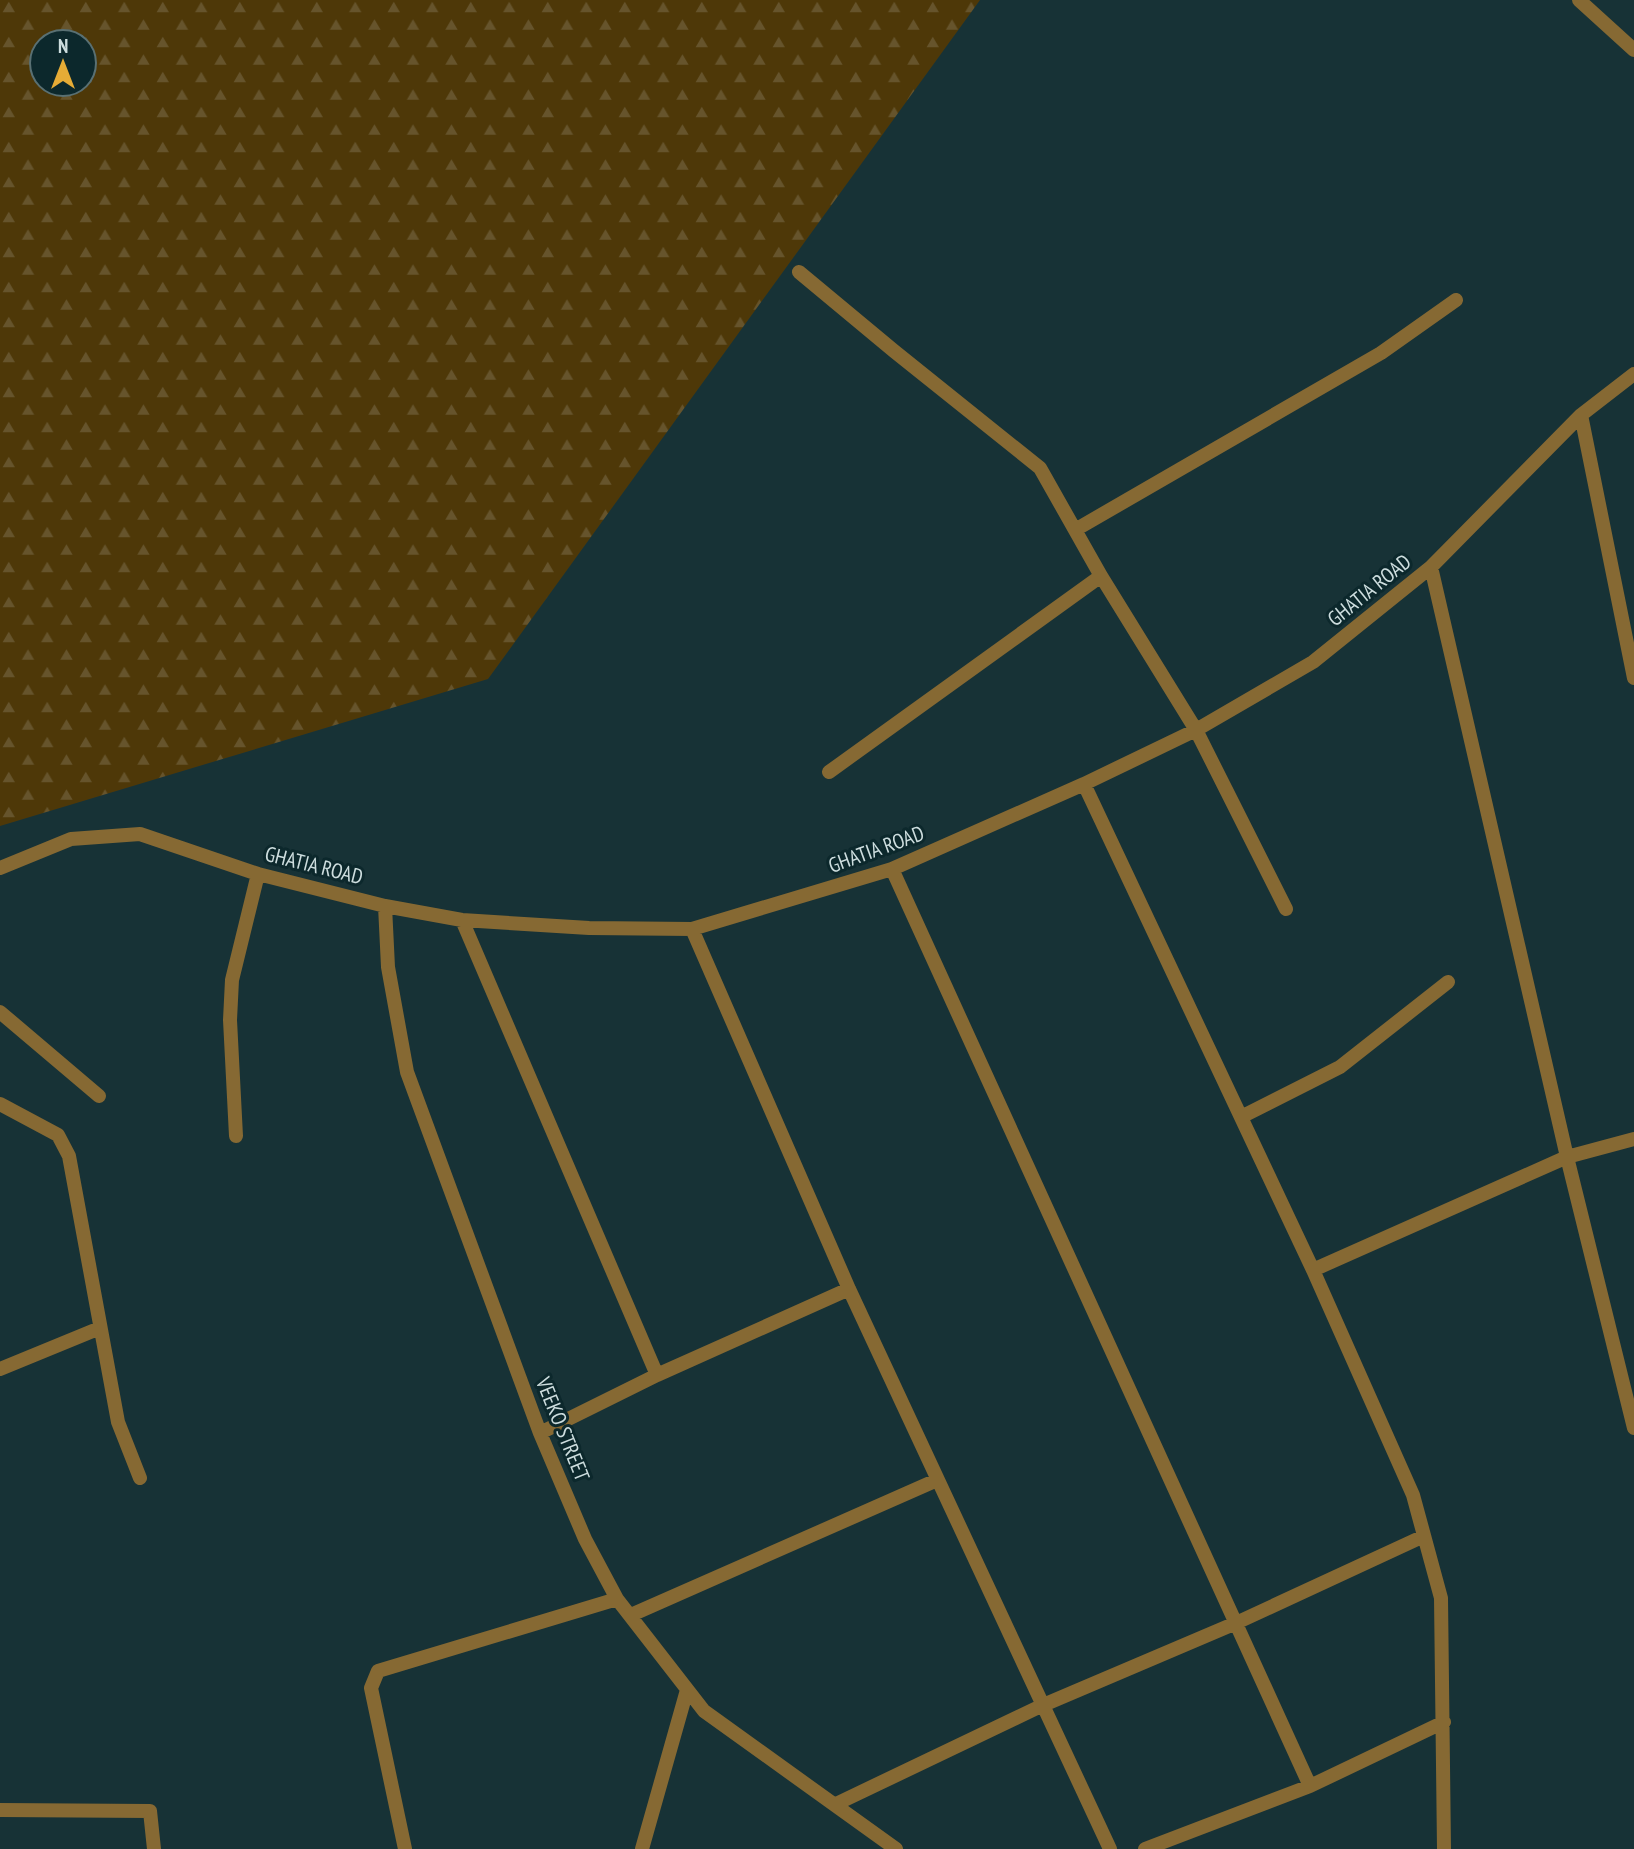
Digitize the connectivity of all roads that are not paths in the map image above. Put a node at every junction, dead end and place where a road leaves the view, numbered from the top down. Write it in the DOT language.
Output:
graph roads {
  1 [pos="1579,0"];
  2 [pos="1634,50"];
  3 [pos="799,272"];
  4 [pos="1456,300"];
  5 [pos="1634,374"];
  6 [pos="1581,415"];
  7 [pos="1075,530"];
  8 [pos="1431,568"];
  9 [pos="1101,576"];
  10 [pos="1634,678"];
  11 [pos="1196,730"];
  12 [pos="829,772"];
  13 [pos="1084,785"];
  14 [pos="0,868"];
  15 [pos="892,869"];
  16 [pos="258,874"];
  17 [pos="386,905"];
  18 [pos="1286,909"];
  19 [pos="462,920"];
  20 [pos="692,929"];
  21 [pos="1448,982"];
  22 [pos="0,1012"];
  23 [pos="99,1096"];
  24 [pos="0,1104"];
  25 [pos="1241,1117"];
  26 [pos="236,1136"];
  27 [pos="1634,1139"];
  28 [pos="1567,1157"];
  29 [pos="1313,1270"];
  30 [pos="849,1289"];
  31 [pos="100,1328"];
  32 [pos="0,1369"];
  33 [pos="657,1375"];
  34 [pos="1634,1428"];
  35 [pos="540,1433"];
  36 [pos="140,1478"];
  37 [pos="937,1480"];
  38 [pos="1423,1536"];
  39 [pos="617,1599"];
  40 [pos="631,1615"];
  41 [pos="1236,1623"];
  42 [pos="687,1690"];
  43 [pos="1041,1706"];
  44 [pos="1444,1722"];
  45 [pos="1310,1786"];
  46 [pos="836,1804"];
  47 [pos="0,1810"];
  48 [pos="872,1832"];
  49 [pos="154,1849"];
  50 [pos="405,1849"];
  51 [pos="642,1849"];
  52 [pos="869,1849"];
  53 [pos="896,1849"];
  54 [pos="1110,1849"];
  55 [pos="1145,1849"];
  56 [pos="1444,1849"];
  1 -- 2 [label="street"];
  3 -- 7 [label="street"];
  4 -- 7 [label="street"];
  5 -- 6 [label="street, GHATIA ROAD"];
  6 -- 8 [label="street, GHATIA ROAD"];
  6 -- 10 [label="street"];
  7 -- 9 [label="street"];
  8 -- 11 [label="street, GHATIA ROAD"];
  8 -- 28 [label="street"];
  9 -- 11 [label="street"];
  9 -- 12 [label="street"];
  11 -- 13 [label="street, GHATIA ROAD"];
  11 -- 18 [label="street"];
  13 -- 15 [label="street, GHATIA ROAD"];
  13 -- 25 [label="street"];
  14 -- 16 [label="street, GHATIA ROAD"];
  15 -- 20 [label="street, GHATIA ROAD"];
  15 -- 41 [label="street"];
  16 -- 17 [label="street, GHATIA ROAD"];
  16 -- 26 [label="street"];
  17 -- 19 [label="street, GHATIA ROAD"];
  17 -- 35 [label="street, VEEKO STREET"];
  19 -- 20 [label="street, GHATIA ROAD"];
  19 -- 33 [label="street"];
  20 -- 30 [label="street"];
  21 -- 25 [label="street"];
  22 -- 23 [label="street"];
  24 -- 31 [label="street"];
  25 -- 29 [label="street"];
  27 -- 28 [label="street"];
  28 -- 29 [label="street"];
  28 -- 34 [label="street"];
  29 -- 38 [label="street"];
  30 -- 33 [label="street"];
  30 -- 37 [label="street"];
  31 -- 32 [label="street"];
  31 -- 36 [label="street"];
  33 -- 35 [label="street"];
  35 -- 39 [label="street, VEEKO STREET"];
  37 -- 40 [label="street"];
  37 -- 43 [label="street"];
  38 -- 41 [label="street"];
  38 -- 44 [label="street"];
  39 -- 40 [label="street, VEEKO STREET"];
  39 -- 50 [label="street"];
  40 -- 42 [label="street, VEEKO STREET"];
  41 -- 43 [label="street"];
  41 -- 45 [label="street"];
  42 -- 46 [label="street, VEEKO STREET"];
  42 -- 51 [label="street"];
  43 -- 46 [label="street"];
  43 -- 54 [label="street"];
  44 -- 45 [label="street"];
  44 -- 56 [label="street"];
  45 -- 55 [label="street"];
  46 -- 48 [label="street, VEEKO STREET"];
  47 -- 49 [label="street"];
  48 -- 52 [label="street"];
  48 -- 53 [label="street, VEEKO STREET"];
}
